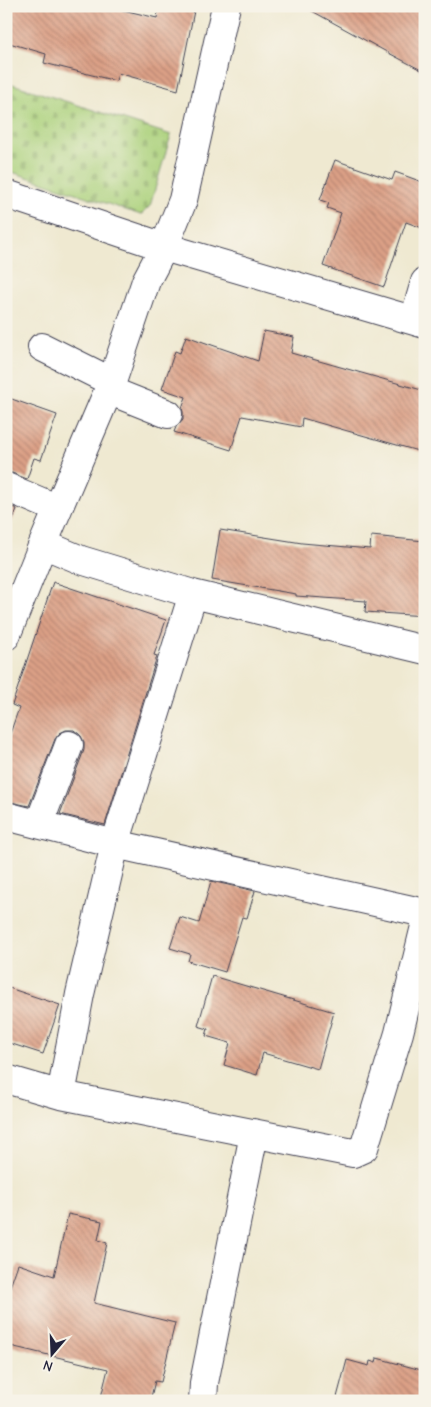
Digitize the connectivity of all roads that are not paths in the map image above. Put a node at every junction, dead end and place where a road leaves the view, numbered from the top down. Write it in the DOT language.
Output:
graph roads {
  1 [pos="226,6"];
  2 [pos="6,194"];
  3 [pos="164,247"];
  4 [pos="425,282"];
  5 [pos="420,322"];
  6 [pos="42,346"];
  7 [pos="110,386"];
  8 [pos="168,414"];
  9 [pos="6,487"];
  10 [pos="58,508"];
  11 [pos="43,544"];
  12 [pos="194,594"];
  13 [pos="6,636"];
  14 [pos="425,650"];
  15 [pos="69,746"];
  16 [pos="6,816"];
  17 [pos="39,824"];
  18 [pos="115,844"];
  19 [pos="425,913"];
  20 [pos="425,926"];
  21 [pos="6,1079"];
  22 [pos="61,1095"];
  23 [pos="254,1134"];
  24 [pos="203,1401"];
  1 -- 3 [label="street"];
  2 -- 3 [label="street"];
  3 -- 5 [label="street"];
  3 -- 7 [label="street"];
  4 -- 5 [label="street"];
  6 -- 7 [label="street"];
  7 -- 8 [label="street"];
  7 -- 10 [label="street"];
  9 -- 10 [label="street"];
  10 -- 11 [label="street"];
  11 -- 12 [label="street"];
  11 -- 13 [label="street"];
  12 -- 14 [label="street"];
  12 -- 18 [label="street"];
  15 -- 17 [label="street"];
  16 -- 17 [label="street"];
  17 -- 18 [label="street"];
  18 -- 19 [label="street"];
  18 -- 22 [label="street"];
  20 -- 23 [label="street"];
  21 -- 22 [label="street"];
  22 -- 23 [label="street"];
  23 -- 24 [label="street"];
}
